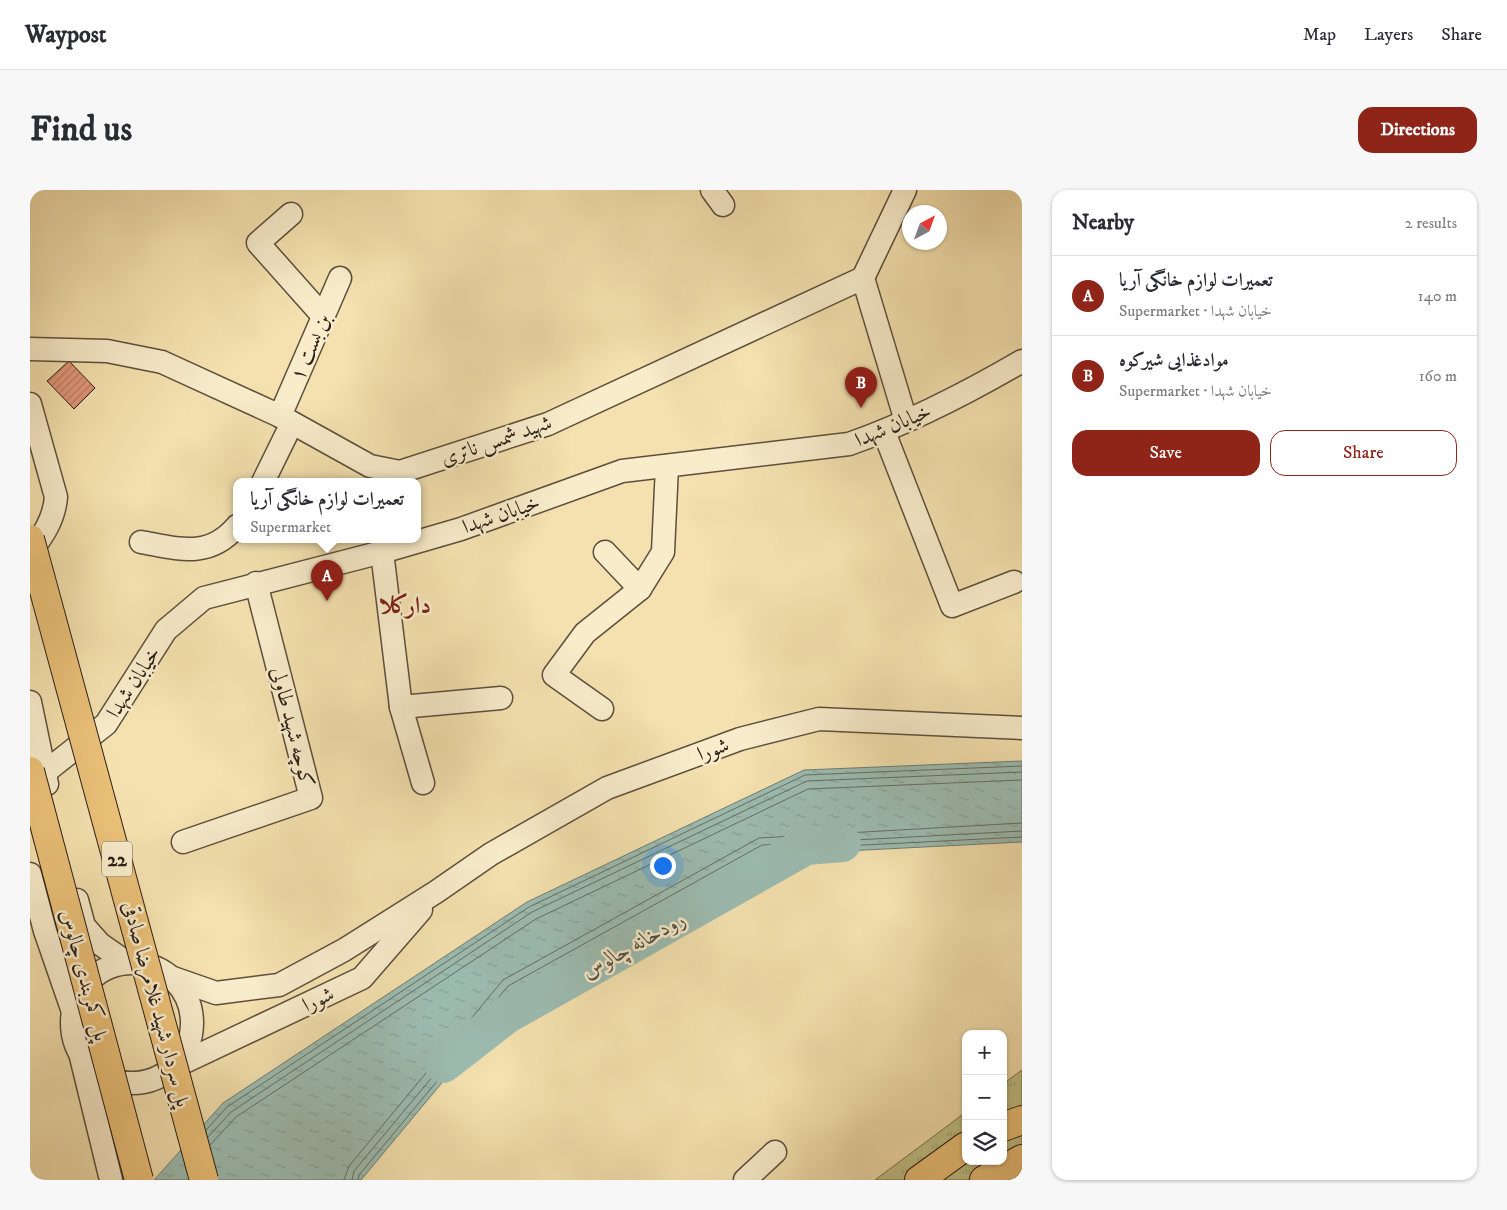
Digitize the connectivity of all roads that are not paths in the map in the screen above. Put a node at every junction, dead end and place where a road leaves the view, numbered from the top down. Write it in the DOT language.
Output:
graph roads {
  1 [pos="904,190"];
  2 [pos="291,214"];
  3 [pos="340,278"];
  4 [pos="863,278"];
  5 [pos="323,316"];
  6 [pos="30,349"];
  7 [pos="1022,361"];
  8 [pos="30,404"];
  9 [pos="286,420"];
  10 [pos="906,421"];
  11 [pos="884,432"];
  12 [pos="667,466"];
  13 [pos="264,478"];
  14 [pos="233,530"];
  15 [pos="30,539"];
  16 [pos="421,541"];
  17 [pos="141,542"];
  18 [pos="413,543"];
  19 [pos="382,552"];
  20 [pos="605,552"];
  21 [pos="30,553"];
  22 [pos="1014,582"];
  23 [pos="256,583"];
  24 [pos="640,589"];
  25 [pos="501,698"];
  26 [pos="30,702"];
  27 [pos="401,707"];
  28 [pos="602,709"];
  29 [pos="1022,728"];
  30 [pos="37,772"];
  31 [pos="423,783"];
  32 [pos="182,842"];
  33 [pos="30,874"];
  34 [pos="436,892"];
  35 [pos="84,926"];
  36 [pos="45,931"];
  37 [pos="126,962"];
  38 [pos="173,978"];
  39 [pos="72,1009"];
  40 [pos="82,1057"];
  41 [pos="172,1069"];
  42 [pos="1022,1120"];
  43 [pos="1007,1126"];
  44 [pos="962,1149"];
  45 [pos="775,1152"];
  46 [pos="1022,1159"];
  47 [pos="111,1180"];
  48 [pos="140,1180"];
  49 [pos="204,1180"];
  50 [pos="745,1180"];
  51 [pos="919,1180"];
  52 [pos="984,1180"];
  1 -- 4 [label="street"];
  2 -- 5 [label="street"];
  3 -- 5 [label="street, بن بست ۱"];
  4 -- 9 [label="street, شهید شمس ناتری"];
  4 -- 10 [label="street"];
  5 -- 9 [label="street, بن بست ۱"];
  6 -- 9 [label="street, شهید شمس ناتری"];
  7 -- 10 [label="street, خیابان شهدا"];
  8 -- 21 [label="street"];
  9 -- 13 [label="street, بن بست ۱"];
  10 -- 11 [label="street, خیابان شهدا"];
  11 -- 12 [label="street, خیابان شهدا"];
  11 -- 22 [label="street"];
  12 -- 16 [label="street, خیابان شهدا"];
  12 -- 24 [label="street"];
  14 -- 17 [label="street"];
  15 -- 49 [label="main road, پل سردار شهید غلامرضا صادقی / 22, bridge"];
  18 -- 19 [label="street, خیابان شهدا"];
  19 -- 23 [label="street, خیابان شهدا"];
  19 -- 27 [label="street"];
  20 -- 24 [label="street"];
  23 -- 30 [label="street, خیابان شهدا"];
  23 -- 32 [label="street, کوچه شهید طاولی"];
  24 -- 28 [label="street"];
  25 -- 27 [label="street"];
  26 -- 30 [label="street"];
  27 -- 31 [label="street"];
  29 -- 34 [label="street, شورا"];
  30 -- 35 [label="street"];
  30 -- 48 [label="main road, پل کمربندی چالوس, bridge"];
  33 -- 36 [label="street"];
  34 -- 38 [label="street, شورا"];
  34 -- 41 [label="street, شورا"];
  35 -- 36 [label="street"];
  35 -- 37 [label="street"];
  36 -- 39 [label="street"];
  37 -- 38 [label="street"];
  37 -- 39 [label="street"];
  38 -- 41 [label="street"];
  39 -- 40 [label="street"];
  40 -- 41 [label="street"];
  40 -- 47 [label="street"];
  42 -- 43 [label="main road"];
  44 -- 51 [label="main road"];
  45 -- 50 [label="street"];
  46 -- 52 [label="main road"];
}
